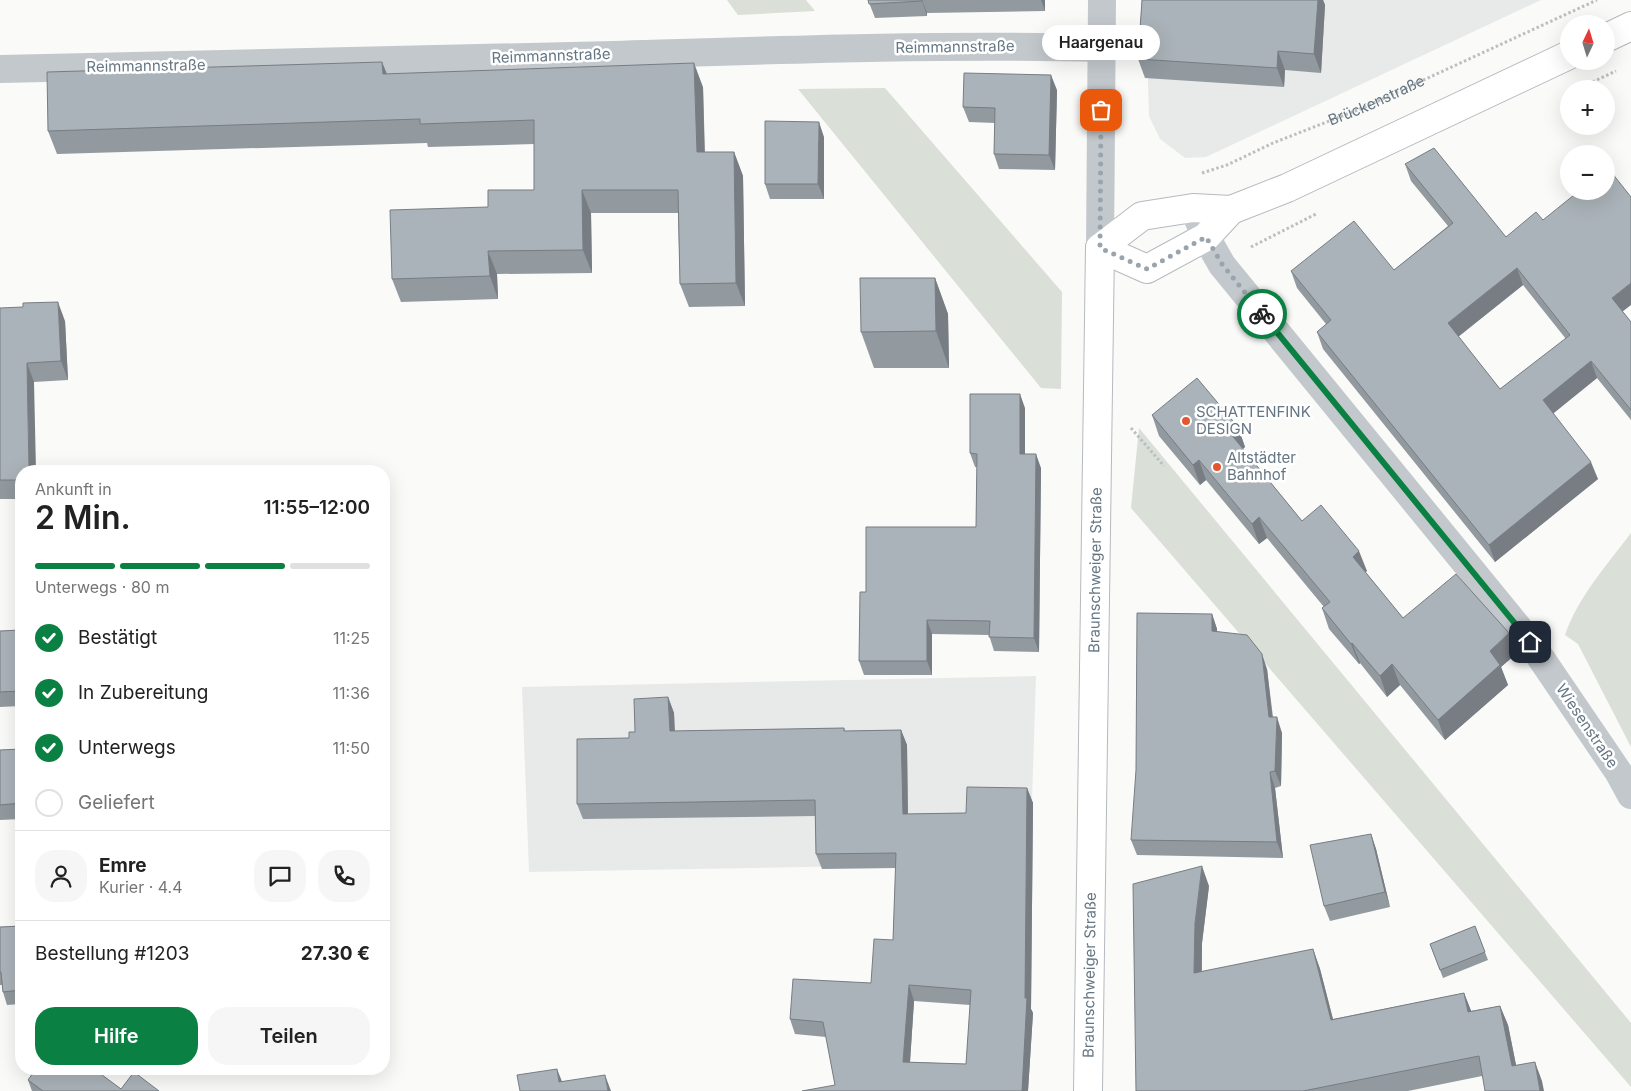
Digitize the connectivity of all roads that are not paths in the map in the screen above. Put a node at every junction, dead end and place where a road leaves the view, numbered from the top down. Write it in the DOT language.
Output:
graph roads {
  1 [pos="1102,0"];
  2 [pos="1631,26"];
  3 [pos="1615,34"];
  4 [pos="1101,48"];
  5 [pos="1560,60"];
  6 [pos="0,69"];
  7 [pos="1193,208"];
  8 [pos="1231,210"];
  9 [pos="1206,237"];
  10 [pos="1100,248"];
  11 [pos="1631,795"];
  12 [pos="1088,1091"];
  1 -- 4 [label="street, Braunschweiger Straße"];
  2 -- 3 [label="main road"];
  4 -- 6 [label="street, Reimmannstraße"];
  4 -- 10 [label="street, Braunschweiger Straße"];
  5 -- 8 [label="main road"];
  7 -- 8 [label="main road"];
  7 -- 9 [label="street, Wiesenstraße"];
  7 -- 10 [label="main road"];
  8 -- 9 [label="main road"];
  9 -- 10 [label="main road"];
  9 -- 11 [label="street, Wiesenstraße"];
  10 -- 12 [label="main road, Braunschweiger Straße"];
}
